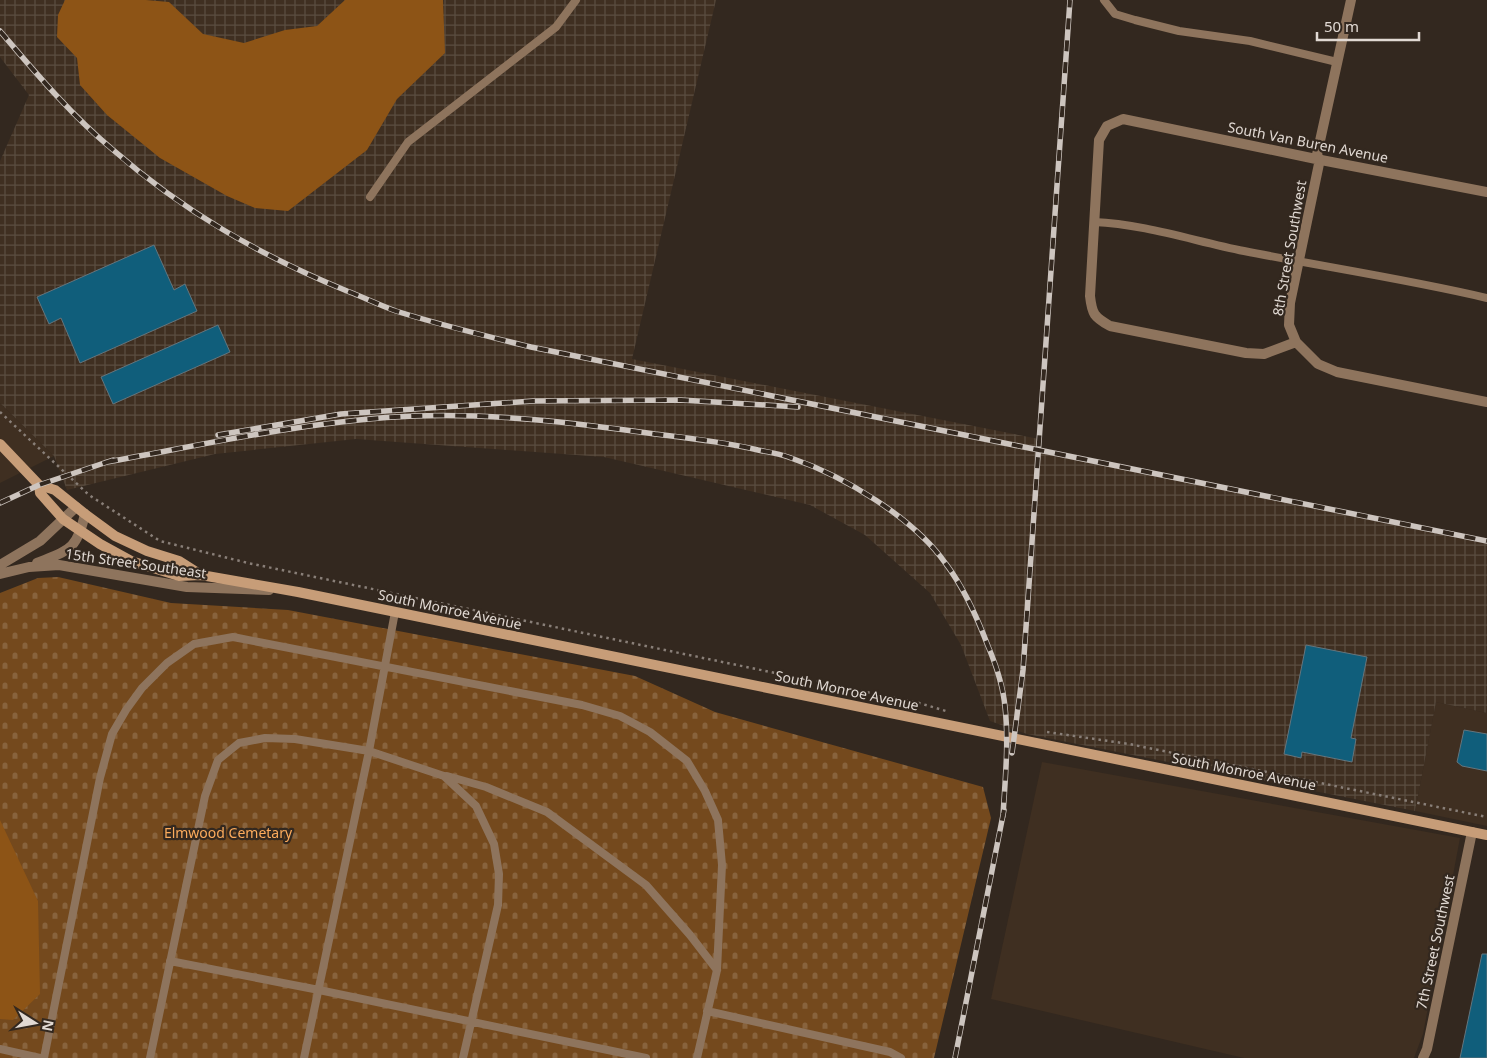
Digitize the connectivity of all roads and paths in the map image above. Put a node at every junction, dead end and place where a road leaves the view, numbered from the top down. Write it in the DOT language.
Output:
graph roads {
  1 [pos="576,0"];
  2 [pos="1104,0"];
  3 [pos="1351,0"];
  4 [pos="1337,62"];
  5 [pos="1318,159"];
  6 [pos="1487,192"];
  7 [pos="370,197"];
  8 [pos="1094,222"];
  9 [pos="1299,261"];
  10 [pos="1487,298"];
  11 [pos="1296,342"];
  12 [pos="1487,402"];
  13 [pos="0,412"];
  14 [pos="0,444"];
  15 [pos="39,485"];
  16 [pos="81,511"];
  17 [pos="63,519"];
  18 [pos="81,532"];
  19 [pos="0,565"];
  20 [pos="29,567"];
  21 [pos="0,574"];
  22 [pos="202,575"];
  23 [pos="298,592"];
  24 [pos="395,612"];
  25 [pos="384,667"];
  26 [pos="946,711"];
  27 [pos="1043,731"];
  28 [pos="369,751"];
  29 [pos="444,776"];
  30 [pos="1487,817"];
  31 [pos="1472,832"];
  32 [pos="1487,835"];
  33 [pos="170,961"];
  34 [pos="717,970"];
  35 [pos="319,990"];
  36 [pos="707,1012"];
  37 [pos="472,1022"];
  38 [pos="0,1049"];
  39 [pos="40,1058"];
  40 [pos="44,1058"];
  41 [pos="150,1058"];
  42 [pos="304,1058"];
  43 [pos="463,1058"];
  44 [pos="646,1058"];
  45 [pos="698,1058"];
  46 [pos="901,1058"];
  47 [pos="1423,1058"];
  1 -- 7 [label="lane"];
  2 -- 4 [label="lane"];
  3 -- 4 [label="street, 8th Street Southwest"];
  4 -- 5 [label="street, 8th Street Southwest"];
  5 -- 6 [label="street, South Van Buren Avenue"];
  5 -- 8 [label="street, South Van Buren Avenue"];
  5 -- 9 [label="street, 8th Street Southwest"];
  8 -- 9 [label="lane"];
  8 -- 11 [label="street"];
  9 -- 10 [label="lane"];
  9 -- 11 [label="street, 8th Street Southwest"];
  11 -- 12 [label="street"];
  13 -- 26 [label="path"];
  14 -- 15 [label="main road, South Monroe Avenue"];
  15 -- 16 [label="main road, South Monroe Avenue"];
  15 -- 17 [label="main road, South Monroe Avenue"];
  16 -- 17 [label="street"];
  16 -- 18 [label="street, 15th Street Southeast"];
  16 -- 22 [label="main road, South Monroe Avenue"];
  17 -- 18 [label="main road, South Monroe Avenue"];
  17 -- 19 [label="street"];
  18 -- 20 [label="street, 15th Street Southeast"];
  18 -- 22 [label="main road, South Monroe Avenue"];
  20 -- 21 [label="street, 15th Street Southeast"];
  20 -- 23 [label="street, 15th Street Southeast"];
  22 -- 23 [label="main road, South Monroe Avenue"];
  23 -- 24 [label="main road, South Monroe Avenue"];
  24 -- 25 [label="lane"];
  24 -- 31 [label="main road, South Monroe Avenue"];
  25 -- 28 [label="lane"];
  25 -- 34 [label="lane"];
  25 -- 40 [label="lane"];
  27 -- 30 [label="path"];
  28 -- 29 [label="lane"];
  28 -- 33 [label="lane"];
  28 -- 35 [label="lane"];
  29 -- 34 [label="lane"];
  29 -- 37 [label="lane"];
  31 -- 32 [label="main road, South Monroe Avenue"];
  31 -- 47 [label="street, 7th Street Southwest"];
  33 -- 35 [label="lane"];
  33 -- 41 [label="lane"];
  34 -- 36 [label="lane"];
  35 -- 37 [label="lane"];
  35 -- 42 [label="lane"];
  36 -- 45 [label="lane"];
  36 -- 46 [label="lane"];
  37 -- 43 [label="lane"];
  37 -- 44 [label="lane"];
  38 -- 39 [label="lane"];
}
